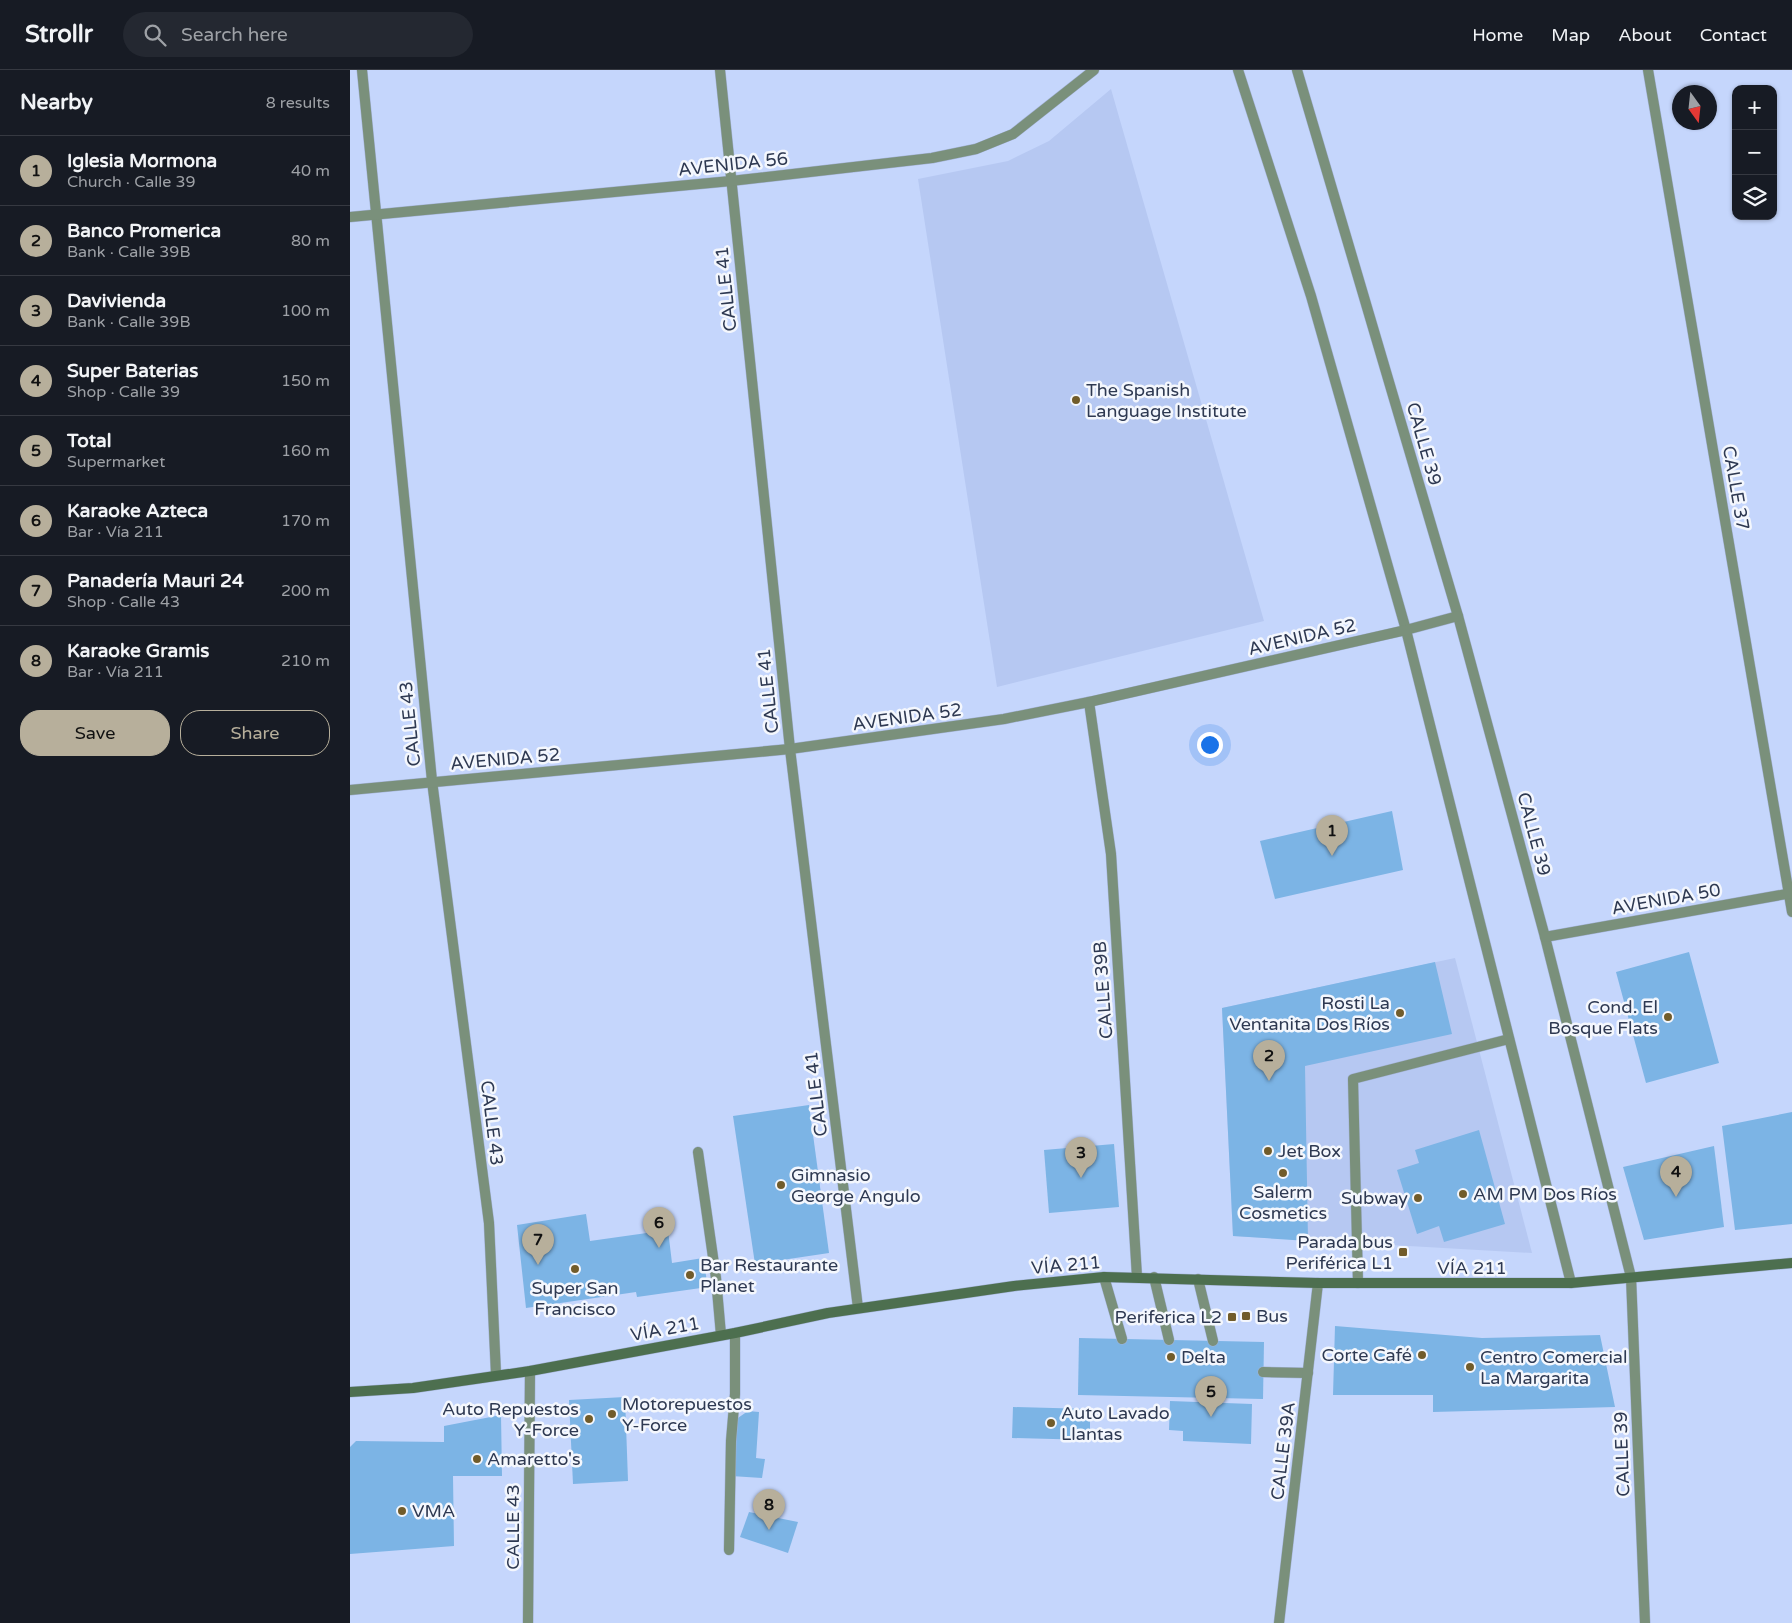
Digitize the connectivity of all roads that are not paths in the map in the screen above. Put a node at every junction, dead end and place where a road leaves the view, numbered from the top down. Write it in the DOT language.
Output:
graph roads {
  1 [pos="362,70"];
  2 [pos="720,70"];
  3 [pos="1094,70"];
  4 [pos="1238,70"];
  5 [pos="1297,70"];
  6 [pos="1648,70"];
  7 [pos="731,182"];
  8 [pos="375,215"];
  9 [pos="350,217"];
  10 [pos="1458,616"];
  11 [pos="1406,630"];
  12 [pos="1089,702"];
  13 [pos="790,749"];
  14 [pos="432,781"];
  15 [pos="350,790"];
  16 [pos="1790,894"];
  17 [pos="1792,912"];
  18 [pos="1545,937"];
  19 [pos="1509,1039"];
  20 [pos="698,1152"];
  21 [pos="1792,1263"];
  22 [pos="1104,1277"];
  23 [pos="1137,1277"];
  24 [pos="1154,1277"];
  25 [pos="1631,1277"];
  26 [pos="1198,1279"];
  27 [pos="1318,1283"];
  28 [pos="1358,1283"];
  29 [pos="1571,1283"];
  30 [pos="858,1308"];
  31 [pos="735,1333"];
  32 [pos="721,1335"];
  33 [pos="1122,1339"];
  34 [pos="1169,1340"];
  35 [pos="1213,1341"];
  36 [pos="530,1371"];
  37 [pos="1263,1372"];
  38 [pos="1308,1373"];
  39 [pos="496,1374"];
  40 [pos="350,1392"];
  41 [pos="729,1550"];
  42 [pos="528,1623"];
  43 [pos="1279,1623"];
  44 [pos="1645,1623"];
  1 -- 8 [label="street, CALLE 43"];
  2 -- 7 [label="street, CALLE 41"];
  3 -- 7 [label="street, AVENIDA 56"];
  4 -- 11 [label="street"];
  5 -- 10 [label="street, CALLE 39"];
  6 -- 16 [label="street, CALLE 37"];
  7 -- 8 [label="street, AVENIDA 56"];
  7 -- 13 [label="street, CALLE 41"];
  8 -- 9 [label="street, AVENIDA 56"];
  8 -- 14 [label="street, CALLE 43"];
  10 -- 11 [label="street, AVENIDA 52"];
  10 -- 18 [label="street, CALLE 39"];
  11 -- 12 [label="street, AVENIDA 52"];
  11 -- 19 [label="street"];
  12 -- 13 [label="street, AVENIDA 52"];
  12 -- 23 [label="street, CALLE 39B"];
  13 -- 14 [label="street, AVENIDA 52"];
  13 -- 30 [label="street, CALLE 41"];
  14 -- 15 [label="street, AVENIDA 52"];
  14 -- 39 [label="street, CALLE 43"];
  16 -- 17 [label="street, CALLE 37"];
  16 -- 18 [label="street, AVENIDA 50"];
  18 -- 25 [label="street, CALLE 39"];
  19 -- 28 [label="street"];
  19 -- 29 [label="street"];
  20 -- 32 [label="street"];
  21 -- 25 [label="main road, VÍA 211"];
  22 -- 23 [label="main road, VÍA 211"];
  22 -- 30 [label="main road, VÍA 211"];
  22 -- 33 [label="street"];
  23 -- 24 [label="main road, VÍA 211"];
  24 -- 26 [label="main road, VÍA 211"];
  24 -- 34 [label="street"];
  25 -- 29 [label="main road, VÍA 211"];
  25 -- 44 [label="street, CALLE 39"];
  26 -- 27 [label="main road, VÍA 211"];
  26 -- 35 [label="street"];
  27 -- 28 [label="main road, VÍA 211"];
  27 -- 38 [label="street, CALLE 39A"];
  28 -- 29 [label="main road, VÍA 211"];
  30 -- 31 [label="main road, VÍA 211"];
  31 -- 32 [label="main road, VÍA 211"];
  31 -- 41 [label="street"];
  32 -- 36 [label="main road, VÍA 211"];
  36 -- 39 [label="main road, VÍA 211"];
  36 -- 42 [label="street, CALLE 43"];
  37 -- 38 [label="street"];
  38 -- 43 [label="street, CALLE 39A"];
  39 -- 40 [label="main road, VÍA 211"];
}
